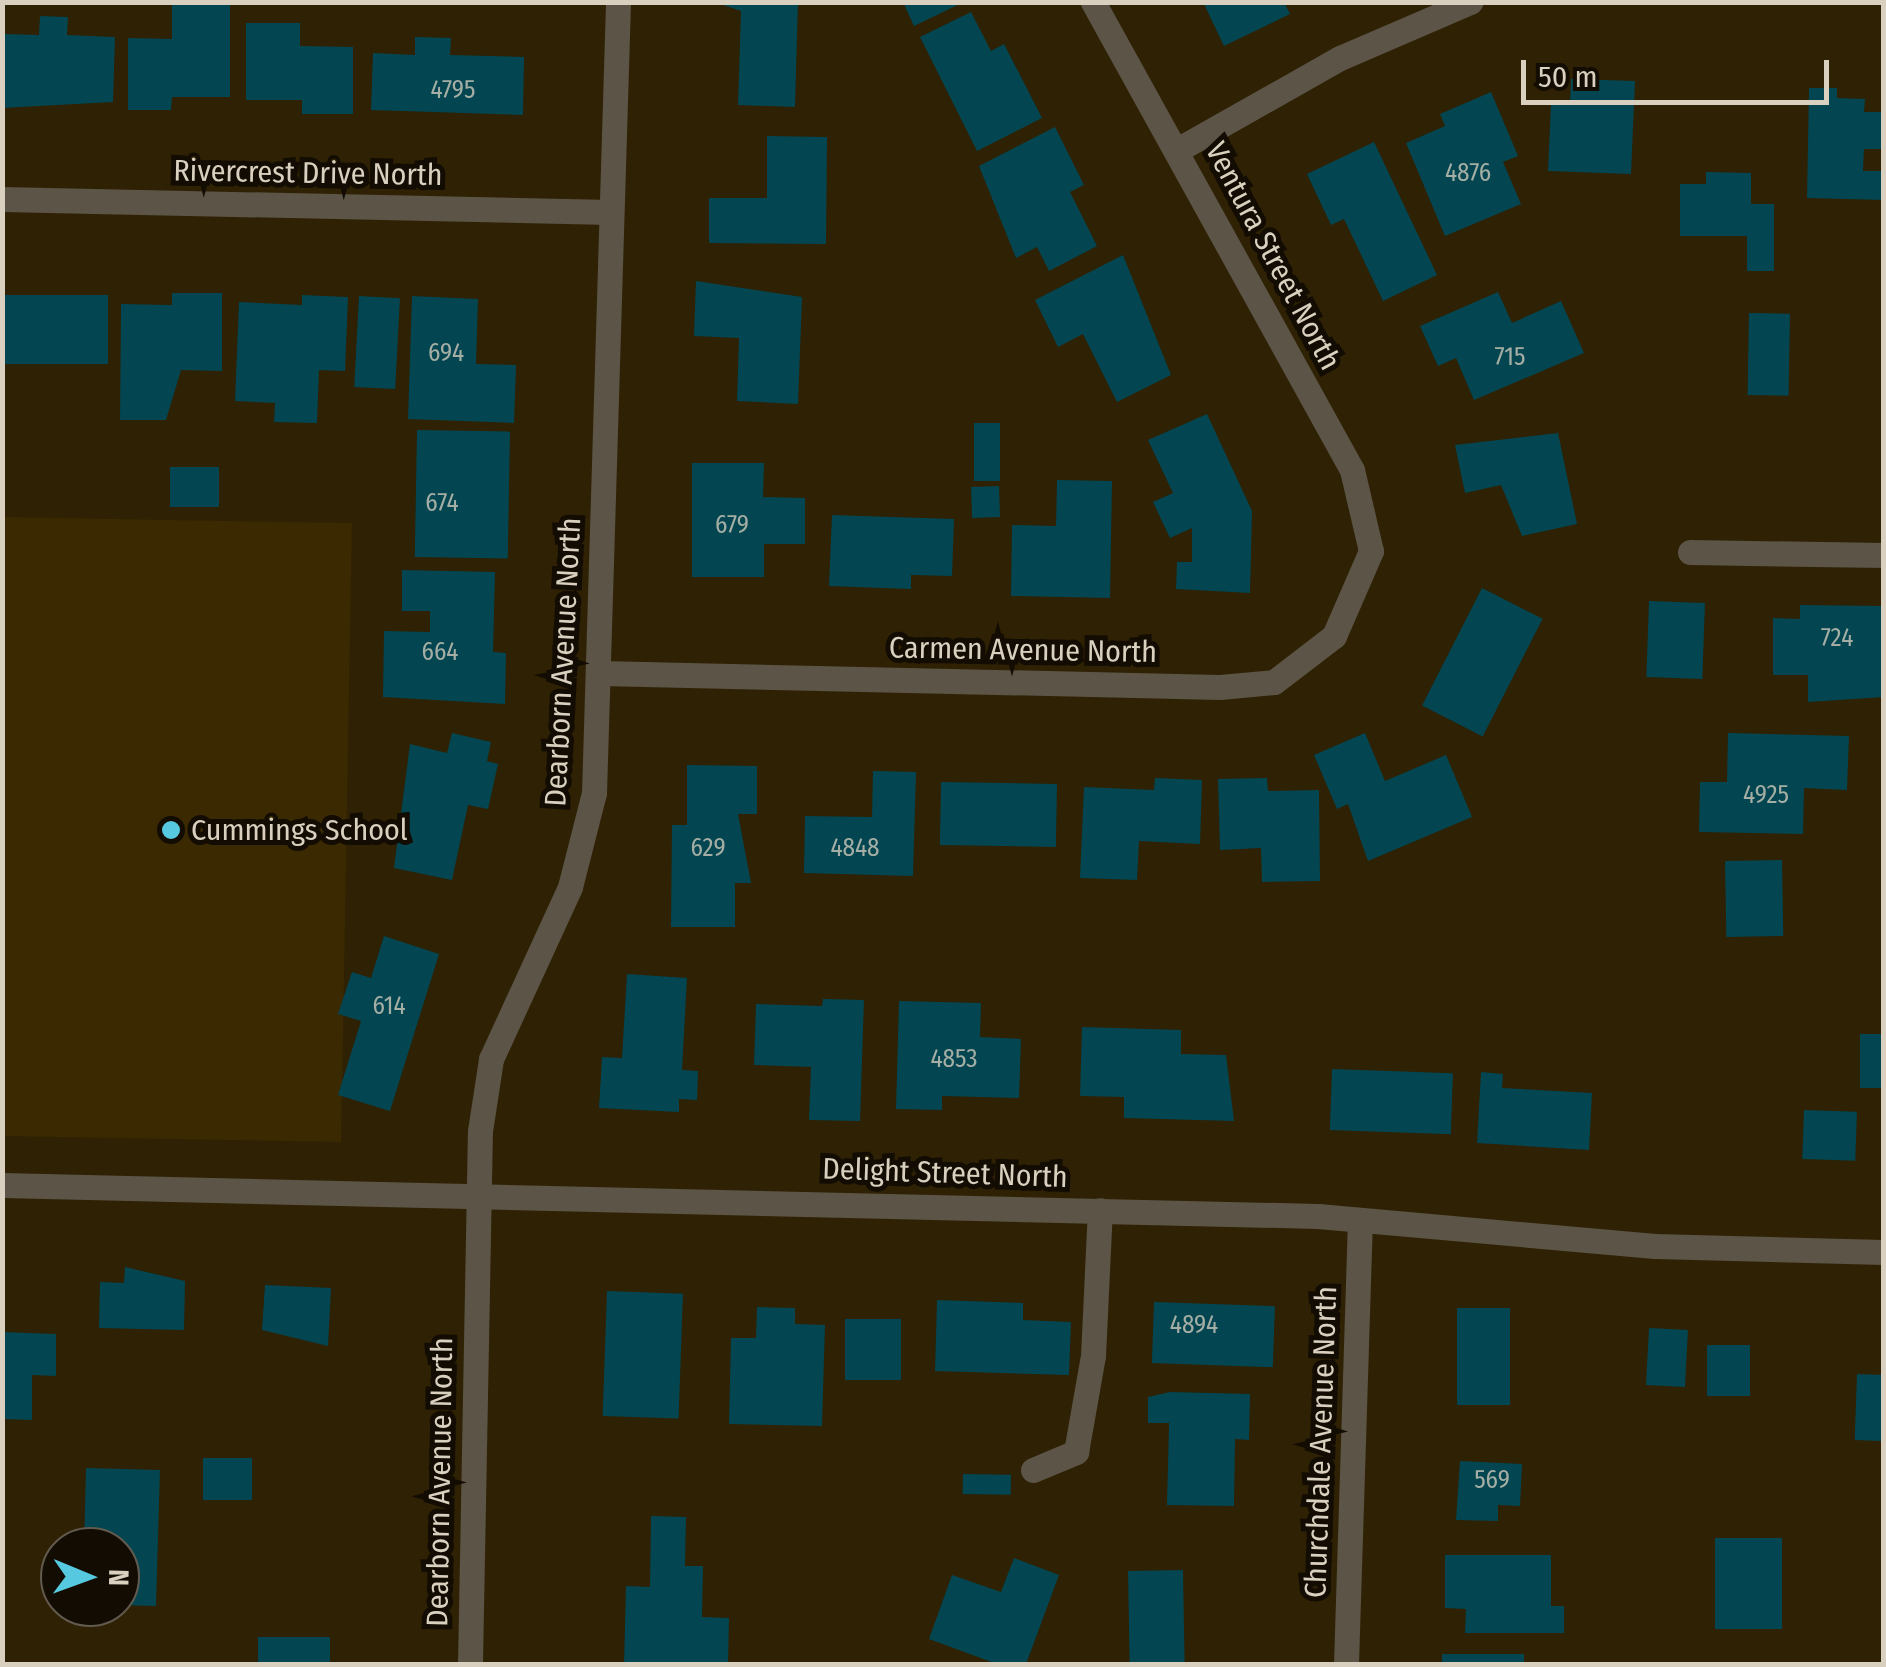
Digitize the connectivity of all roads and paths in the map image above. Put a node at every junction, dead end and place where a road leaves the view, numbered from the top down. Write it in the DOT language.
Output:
graph roads {
  1 [pos="618,2"];
  2 [pos="1092,2"];
  3 [pos="1470,2"];
  4 [pos="1178,148"];
  5 [pos="2,199"];
  6 [pos="611,212"];
  7 [pos="1371,551"];
  8 [pos="1690,552"];
  9 [pos="1884,555"];
  10 [pos="600,673"];
  11 [pos="2,1184"];
  12 [pos="477,1193"];
  13 [pos="1100,1210"];
  14 [pos="1360,1221"];
  15 [pos="1884,1252"];
  16 [pos="1033,1470"];
  17 [pos="470,1664"];
  18 [pos="1346,1664"];
  1 -- 6 [label="street, Dearborn Avenue North"];
  2 -- 4 [label="street, Ventura Street North"];
  3 -- 4 [label="street"];
  4 -- 7 [label="street, Ventura Street North"];
  5 -- 6 [label="street, Rivercrest Drive North"];
  6 -- 10 [label="street, Dearborn Avenue North"];
  7 -- 10 [label="street, Carmen Avenue North"];
  8 -- 9 [label="street"];
  10 -- 12 [label="street, Dearborn Avenue North"];
  11 -- 12 [label="street, Delight Street North"];
  12 -- 13 [label="street, Delight Street North"];
  12 -- 17 [label="street, Dearborn Avenue North"];
  13 -- 14 [label="street, Delight Street North"];
  13 -- 16 [label="street"];
  14 -- 15 [label="street, Delight Street North"];
  14 -- 18 [label="street, Churchdale Avenue North"];
}
